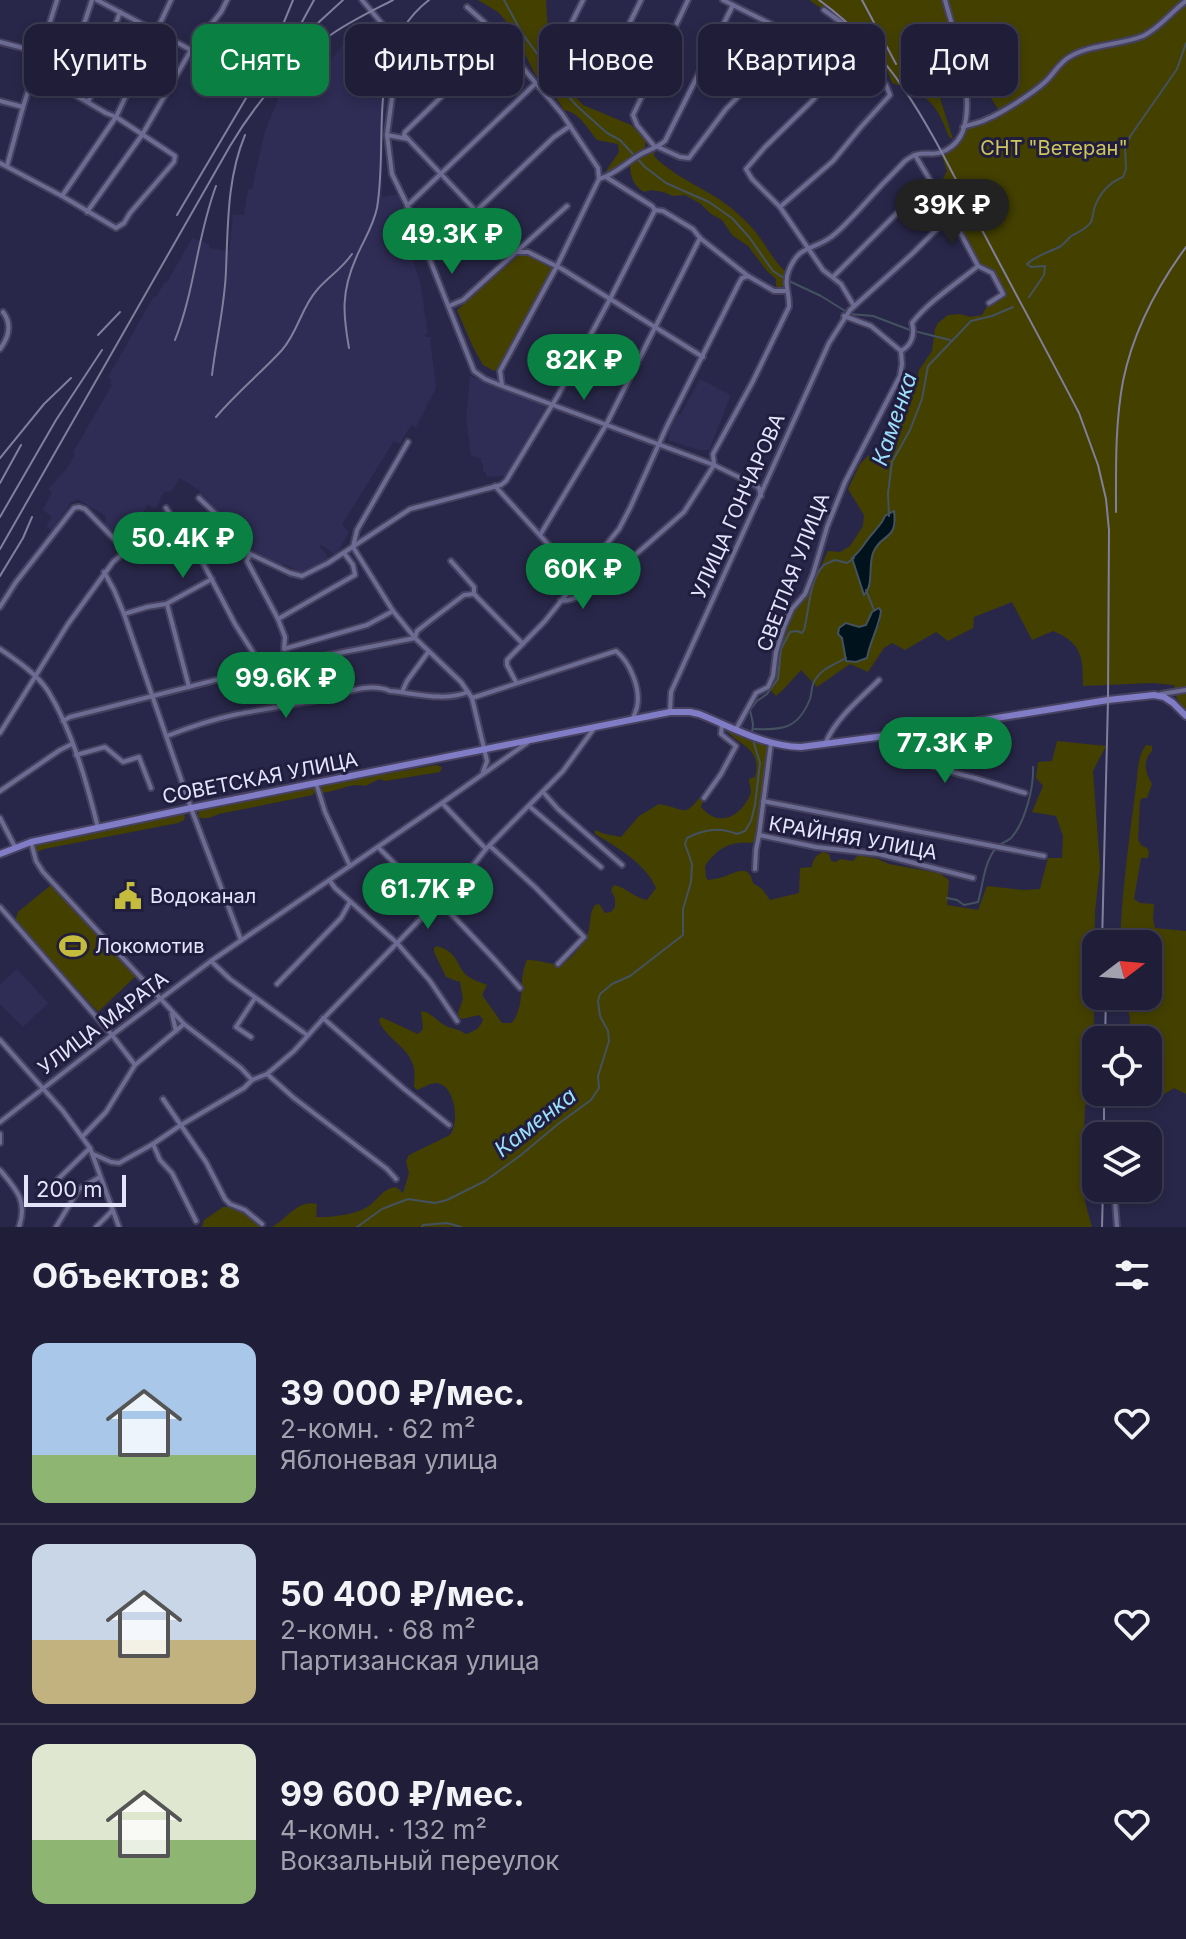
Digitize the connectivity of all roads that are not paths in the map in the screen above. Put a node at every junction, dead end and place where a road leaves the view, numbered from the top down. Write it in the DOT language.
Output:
graph roads {
  1 [pos="57,0"];
  2 [pos="94,0"];
  3 [pos="171,0"];
  4 [pos="227,0"];
  5 [pos="362,0"];
  6 [pos="583,0"];
  7 [pos="641,0"];
  8 [pos="688,0"];
  9 [pos="723,0"];
  10 [pos="945,0"];
  11 [pos="1186,1"];
  12 [pos="733,5"];
  13 [pos="467,7"];
  14 [pos="824,10"];
  15 [pos="120,12"];
  16 [pos="50,24"];
  17 [pos="85,24"];
  18 [pos="141,24"];
  19 [pos="159,24"];
  20 [pos="485,24"];
  21 [pos="571,24"];
  22 [pos="629,24"];
  23 [pos="771,24"];
  24 [pos="844,24"];
  25 [pos="0,42"];
  26 [pos="176,42"];
  27 [pos="24,48"];
  28 [pos="191,50"];
  29 [pos="523,68"];
  30 [pos="536,83"];
  31 [pos="885,84"];
  32 [pos="27,96"];
  33 [pos="79,96"];
  34 [pos="126,96"];
  35 [pos="442,96"];
  36 [pos="739,96"];
  37 [pos="816,96"];
  38 [pos="0,101"];
  39 [pos="88,101"];
  40 [pos="23,107"];
  41 [pos="116,117"];
  42 [pos="570,126"];
  43 [pos="963,127"];
  44 [pos="142,135"];
  45 [pos="387,135"];
  46 [pos="408,139"];
  47 [pos="655,147"];
  48 [pos="915,155"];
  49 [pos="0,163"];
  50 [pos="7,166"];
  51 [pos="442,174"];
  52 [pos="606,177"];
  53 [pos="599,179"];
  54 [pos="929,181"];
  55 [pos="62,196"];
  56 [pos="406,206"];
  57 [pos="567,206"];
  58 [pos="780,207"];
  59 [pos="655,210"];
  60 [pos="477,211"];
  61 [pos="87,212"];
  62 [pos="951,215"];
  63 [pos="700,238"];
  64 [pos="808,248"];
  65 [pos="516,252"];
  66 [pos="429,256"];
  67 [pos="557,266"];
  68 [pos="978,266"];
  69 [pos="748,276"];
  70 [pos="833,277"];
  71 [pos="787,291"];
  72 [pos="610,299"];
  73 [pos="989,303"];
  74 [pos="449,306"];
  75 [pos="849,311"];
  76 [pos="3,312"];
  77 [pos="655,327"];
  78 [pos="0,349"];
  79 [pos="901,351"];
  80 [pos="703,357"];
  81 [pos="502,386"];
  82 [pos="552,405"];
  83 [pos="606,425"];
  84 [pos="408,442"];
  85 [pos="659,444"];
  86 [pos="714,465"];
  87 [pos="495,486"];
  88 [pos="761,496"];
  89 [pos="199,498"];
  90 [pos="166,508"];
  91 [pos="172,518"];
  92 [pos="183,534"];
  93 [pos="540,535"];
  94 [pos="237,542"];
  95 [pos="138,547"];
  96 [pos="353,547"];
  97 [pos="126,551"];
  98 [pos="344,553"];
  99 [pos="250,554"];
  100 [pos="202,561"];
  101 [pos="451,561"];
  102 [pos="104,572"];
  103 [pos="578,577"];
  104 [pos="212,579"];
  105 [pos="590,587"];
  106 [pos="474,594"];
  107 [pos="560,601"];
  108 [pos="166,604"];
  109 [pos="0,607"];
  110 [pos="393,611"];
  111 [pos="124,614"];
  112 [pos="278,619"];
  113 [pos="415,638"];
  114 [pos="523,644"];
  115 [pos="0,649"];
  116 [pos="429,651"];
  117 [pos="263,668"];
  118 [pos="34,677"];
  119 [pos="879,680"];
  120 [pos="516,682"];
  121 [pos="189,687"];
  122 [pos="1186,690"];
  123 [pos="402,692"];
  124 [pos="468,692"];
  125 [pos="1154,695"];
  126 [pos="153,696"];
  127 [pos="472,698"];
  128 [pos="670,712"];
  129 [pos="1186,716"];
  130 [pos="632,720"];
  131 [pos="63,721"];
  132 [pos="722,723"];
  133 [pos="595,727"];
  134 [pos="736,729"];
  135 [pos="0,733"];
  136 [pos="892,735"];
  137 [pos="167,736"];
  138 [pos="530,741"];
  139 [pos="771,743"];
  140 [pos="72,744"];
  141 [pos="825,745"];
  142 [pos="485,748"];
  143 [pos="76,755"];
  144 [pos="483,773"];
  145 [pos="316,783"];
  146 [pos="151,788"];
  147 [pos="463,788"];
  148 [pos="0,791"];
  149 [pos="543,792"];
  150 [pos="1025,793"];
  151 [pos="704,798"];
  152 [pos="763,801"];
  153 [pos="442,803"];
  154 [pos="529,806"];
  155 [pos="191,808"];
  156 [pos="0,818"];
  157 [pos="98,828"];
  158 [pos="759,835"];
  159 [pos="31,842"];
  160 [pos="15,847"];
  161 [pos="378,847"];
  162 [pos="488,848"];
  163 [pos="0,854"];
  164 [pos="1044,856"];
  165 [pos="622,865"];
  166 [pos="350,866"];
  167 [pos="601,867"];
  168 [pos="755,869"];
  169 [pos="973,878"];
  170 [pos="330,880"];
  171 [pos="438,900"];
  172 [pos="350,902"];
  173 [pos="0,907"];
  174 [pos="241,940"];
  175 [pos="397,943"];
  176 [pos="211,961"];
  177 [pos="558,964"];
  178 [pos="277,984"];
  179 [pos="520,988"];
  180 [pos="255,998"];
  181 [pos="161,999"];
  182 [pos="172,1011"];
  183 [pos="323,1018"];
  184 [pos="457,1021"];
  185 [pos="184,1024"];
  186 [pos="176,1031"];
  187 [pos="112,1035"];
  188 [pos="307,1035"];
  189 [pos="251,1037"];
  190 [pos="0,1040"];
  191 [pos="135,1065"];
  192 [pos="267,1074"];
  193 [pos="252,1080"];
  194 [pos="43,1088"];
  195 [pos="163,1099"];
  196 [pos="0,1122"];
  197 [pos="181,1125"];
  198 [pos="449,1125"];
  199 [pos="0,1134"];
  200 [pos="82,1137"];
  201 [pos="0,1143"];
  202 [pos="153,1144"];
  203 [pos="91,1151"];
  204 [pos="0,1170"];
  205 [pos="100,1177"];
  206 [pos="396,1179"];
  207 [pos="51,1186"];
  208 [pos="1115,1202"];
  209 [pos="112,1211"];
  210 [pos="196,1221"];
  211 [pos="262,1224"];
  212 [pos="19,1227"];
  213 [pos="56,1227"];
  214 [pos="96,1227"];
  215 [pos="119,1227"];
  216 [pos="1117,1227"];
  1 -- 16 [label="street"];
  2 -- 15 [label="street"];
  2 -- 17 [label="street"];
  3 -- 19 [label="street"];
  4 -- 28 [label="street"];
  5 -- 45 [label="street"];
  6 -- 21 [label="street"];
  7 -- 22 [label="street"];
  8 -- 47 [label="street"];
  9 -- 12 [label="street"];
  10 -- 43 [label="street"];
  11 -- 43 [label="street"];
  12 -- 23 [label="street"];
  12 -- 47 [label="street"];
  13 -- 20 [label="street"];
  14 -- 24 [label="street"];
  15 -- 18 [label="street"];
  15 -- 39 [label="street"];
  25 -- 27 [label="street"];
  26 -- 28 [label="street"];
  28 -- 44 [label="street"];
  29 -- 30 [label="street"];
  30 -- 42 [label="street"];
  30 -- 51 [label="street"];
  31 -- 58 [label="street"];
  32 -- 40 [label="street"];
  33 -- 39 [label="street"];
  34 -- 41 [label="street"];
  35 -- 46 [label="street"];
  36 -- 47 [label="street"];
  37 -- 58 [label="street"];
  38 -- 40 [label="street"];
  39 -- 41 [label="street"];
  40 -- 50 [label="street"];
  41 -- 44 [label="street"];
  41 -- 55 [label="street"];
  42 -- 53 [label="street"];
  42 -- 60 [label="street"];
  43 -- 48 [label="street"];
  44 -- 61 [label="street"];
  44 -- 61 [label="street"];
  45 -- 46 [label="street"];
  45 -- 56 [label="street"];
  46 -- 51 [label="street"];
  47 -- 52 [label="street"];
  48 -- 54 [label="street"];
  48 -- 64 [label="street"];
  49 -- 50 [label="street"];
  50 -- 55 [label="street"];
  51 -- 56 [label="street"];
  51 -- 60 [label="street"];
  52 -- 53 [label="street"];
  52 -- 59 [label="street"];
  53 -- 67 [label="street"];
  54 -- 62 [label="street"];
  54 -- 70 [label="street"];
  55 -- 61 [label="street"];
  56 -- 66 [label="street"];
  57 -- 65 [label="street"];
  58 -- 64 [label="street"];
  59 -- 63 [label="street"];
  59 -- 72 [label="street"];
  60 -- 65 [label="street"];
  60 -- 66 [label="street"];
  62 -- 68 [label="street"];
  62 -- 75 [label="street"];
  63 -- 69 [label="street"];
  63 -- 77 [label="street"];
  64 -- 70 [label="street"];
  64 -- 71 [label="street"];
  65 -- 67 [label="street"];
  65 -- 74 [label="street"];
  66 -- 74 [label="street"];
  67 -- 72 [label="street"];
  67 -- 81 [label="street"];
  68 -- 73 [label="street"];
  68 -- 79 [label="street, СВЕТЛАЯ УЛИЦА"];
  69 -- 71 [label="street"];
  69 -- 80 [label="street"];
  70 -- 75 [label="street"];
  71 -- 86 [label="street"];
  72 -- 77 [label="street"];
  72 -- 82 [label="street"];
  74 -- 81 [label="street"];
  75 -- 79 [label="street"];
  75 -- 88 [label="street, УЛИЦА ГОНЧАРОВА"];
  76 -- 78 [label="street"];
  77 -- 80 [label="street"];
  77 -- 83 [label="street"];
  79 -- 134 [label="street, СВЕТЛАЯ УЛИЦА"];
  80 -- 85 [label="street"];
  81 -- 82 [label="street"];
  82 -- 83 [label="street"];
  82 -- 87 [label="street"];
  83 -- 85 [label="street"];
  83 -- 93 [label="street"];
  84 -- 96 [label="street"];
  85 -- 86 [label="street"];
  85 -- 103 [label="street"];
  86 -- 88 [label="street"];
  86 -- 105 [label="street"];
  87 -- 93 [label="street"];
  87 -- 96 [label="street"];
  88 -- 128 [label="street, УЛИЦА ГОНЧАРОВА"];
  89 -- 94 [label="street"];
  90 -- 91 [label="street"];
  91 -- 92 [label="street"];
  91 -- 95 [label="street"];
  92 -- 95 [label="street"];
  92 -- 100 [label="street"];
  93 -- 103 [label="street"];
  94 -- 99 [label="street"];
  94 -- 100 [label="street"];
  95 -- 97 [label="street"];
  96 -- 98 [label="street"];
  96 -- 110 [label="street"];
  97 -- 102 [label="street"];
  97 -- 109 [label="street"];
  98 -- 99 [label="street"];
  98 -- 112 [label="street"];
  99 -- 112 [label="street"];
  100 -- 104 [label="street"];
  101 -- 106 [label="street"];
  102 -- 111 [label="street"];
  102 -- 118 [label="street"];
  103 -- 105 [label="street"];
  103 -- 107 [label="street"];
  104 -- 108 [label="street"];
  104 -- 117 [label="street"];
  105 -- 107 [label="street"];
  106 -- 113 [label="street"];
  106 -- 114 [label="street"];
  107 -- 114 [label="street"];
  108 -- 111 [label="street"];
  108 -- 121 [label="street"];
  110 -- 112 [label="street"];
  110 -- 113 [label="street"];
  111 -- 126 [label="street"];
  113 -- 116 [label="street"];
  113 -- 117 [label="street"];
  114 -- 120 [label="street"];
  115 -- 118 [label="street"];
  116 -- 123 [label="street"];
  116 -- 124 [label="street"];
  117 -- 121 [label="street"];
  118 -- 131 [label="street"];
  118 -- 135 [label="street"];
  119 -- 141 [label="street"];
  120 -- 127 [label="street"];
  120 -- 130 [label="street"];
  121 -- 126 [label="street"];
  122 -- 125 [label="street"];
  123 -- 124 [label="street"];
  123 -- 137 [label="street"];
  124 -- 127 [label="street"];
  125 -- 129 [label="main road"];
  125 -- 136 [label="main road, СОВЕТСКАЯ УЛИЦА"];
  126 -- 131 [label="street"];
  126 -- 137 [label="street"];
  127 -- 142 [label="street"];
  128 -- 130 [label="main road, СОВЕТСКАЯ УЛИЦА"];
  128 -- 132 [label="main road, СОВЕТСКАЯ УЛИЦА"];
  130 -- 133 [label="main road, СОВЕТСКАЯ УЛИЦА"];
  131 -- 140 [label="street"];
  132 -- 134 [label="main road, СОВЕТСКАЯ УЛИЦА"];
  132 -- 151 [label="street"];
  133 -- 138 [label="main road, СОВЕТСКАЯ УЛИЦА"];
  133 -- 149 [label="street"];
  134 -- 139 [label="main road, СОВЕТСКАЯ УЛИЦА"];
  136 -- 141 [label="main road, СОВЕТСКАЯ УЛИЦА"];
  136 -- 150 [label="street"];
  137 -- 155 [label="street"];
  138 -- 142 [label="main road, СОВЕТСКАЯ УЛИЦА"];
  138 -- 144 [label="street, СОВЕТСКАЯ УЛИЦА"];
  139 -- 141 [label="main road, СОВЕТСКАЯ УЛИЦА"];
  139 -- 152 [label="street"];
  140 -- 143 [label="street"];
  140 -- 148 [label="street"];
  142 -- 144 [label="street"];
  142 -- 145 [label="main road, СОВЕТСКАЯ УЛИЦА"];
  143 -- 146 [label="street"];
  143 -- 157 [label="street"];
  144 -- 147 [label="street, СОВЕТСКАЯ УЛИЦА"];
  145 -- 155 [label="main road, СОВЕТСКАЯ УЛИЦА"];
  145 -- 166 [label="street"];
  147 -- 153 [label="street, УЛИЦА МАРАТА"];
  149 -- 154 [label="street"];
  149 -- 165 [label="street"];
  152 -- 158 [label="street"];
  152 -- 164 [label="street"];
  153 -- 161 [label="street, УЛИЦА МАРАТА"];
  153 -- 162 [label="street"];
  154 -- 162 [label="street"];
  154 -- 167 [label="street"];
  155 -- 157 [label="main road, СОВЕТСКАЯ УЛИЦА"];
  155 -- 174 [label="street"];
  156 -- 160 [label="street"];
  157 -- 159 [label="main road, СОВЕТСКАЯ УЛИЦА"];
  158 -- 168 [label="street, КРАЙНЯЯ УЛИЦА"];
  158 -- 169 [label="street, КРАЙНЯЯ УЛИЦА"];
  159 -- 160 [label="main road, СОВЕТСКАЯ УЛИЦА"];
  159 -- 181 [label="street"];
  160 -- 163 [label="main road, СОВЕТСКАЯ УЛИЦА"];
  161 -- 166 [label="street, УЛИЦА МАРАТА"];
  161 -- 171 [label="street"];
  162 -- 171 [label="street"];
  162 -- 177 [label="street"];
  166 -- 170 [label="street, УЛИЦА МАРАТА"];
  170 -- 172 [label="street"];
  170 -- 174 [label="street, УЛИЦА МАРАТА"];
  171 -- 175 [label="street"];
  171 -- 179 [label="street"];
  172 -- 175 [label="street"];
  172 -- 178 [label="street"];
  173 -- 187 [label="street"];
  174 -- 176 [label="street, УЛИЦА МАРАТА"];
  175 -- 183 [label="street"];
  175 -- 184 [label="street"];
  176 -- 180 [label="street"];
  176 -- 181 [label="street, УЛИЦА МАРАТА"];
  180 -- 188 [label="street"];
  180 -- 189 [label="street"];
  181 -- 182 [label="street"];
  181 -- 187 [label="street, УЛИЦА МАРАТА"];
  182 -- 185 [label="street"];
  182 -- 186 [label="street"];
  183 -- 188 [label="street"];
  183 -- 198 [label="street"];
  185 -- 186 [label="street"];
  185 -- 193 [label="street"];
  186 -- 191 [label="street"];
  187 -- 191 [label="street"];
  187 -- 194 [label="street, УЛИЦА МАРАТА"];
  188 -- 192 [label="street"];
  190 -- 194 [label="street"];
  191 -- 200 [label="street"];
  192 -- 193 [label="street"];
  192 -- 206 [label="street"];
  193 -- 197 [label="street"];
  194 -- 196 [label="street, УЛИЦА МАРАТА"];
  194 -- 200 [label="street"];
  195 -- 197 [label="street"];
  197 -- 202 [label="street"];
  197 -- 211 [label="street"];
  199 -- 201 [label="street"];
  200 -- 203 [label="street"];
  202 -- 203 [label="street"];
  202 -- 210 [label="street"];
  203 -- 205 [label="street"];
  203 -- 207 [label="street"];
  204 -- 212 [label="street"];
  205 -- 209 [label="street"];
  205 -- 213 [label="street"];
  208 -- 216 [label="street"];
  209 -- 214 [label="street"];
  209 -- 215 [label="street"];
}
